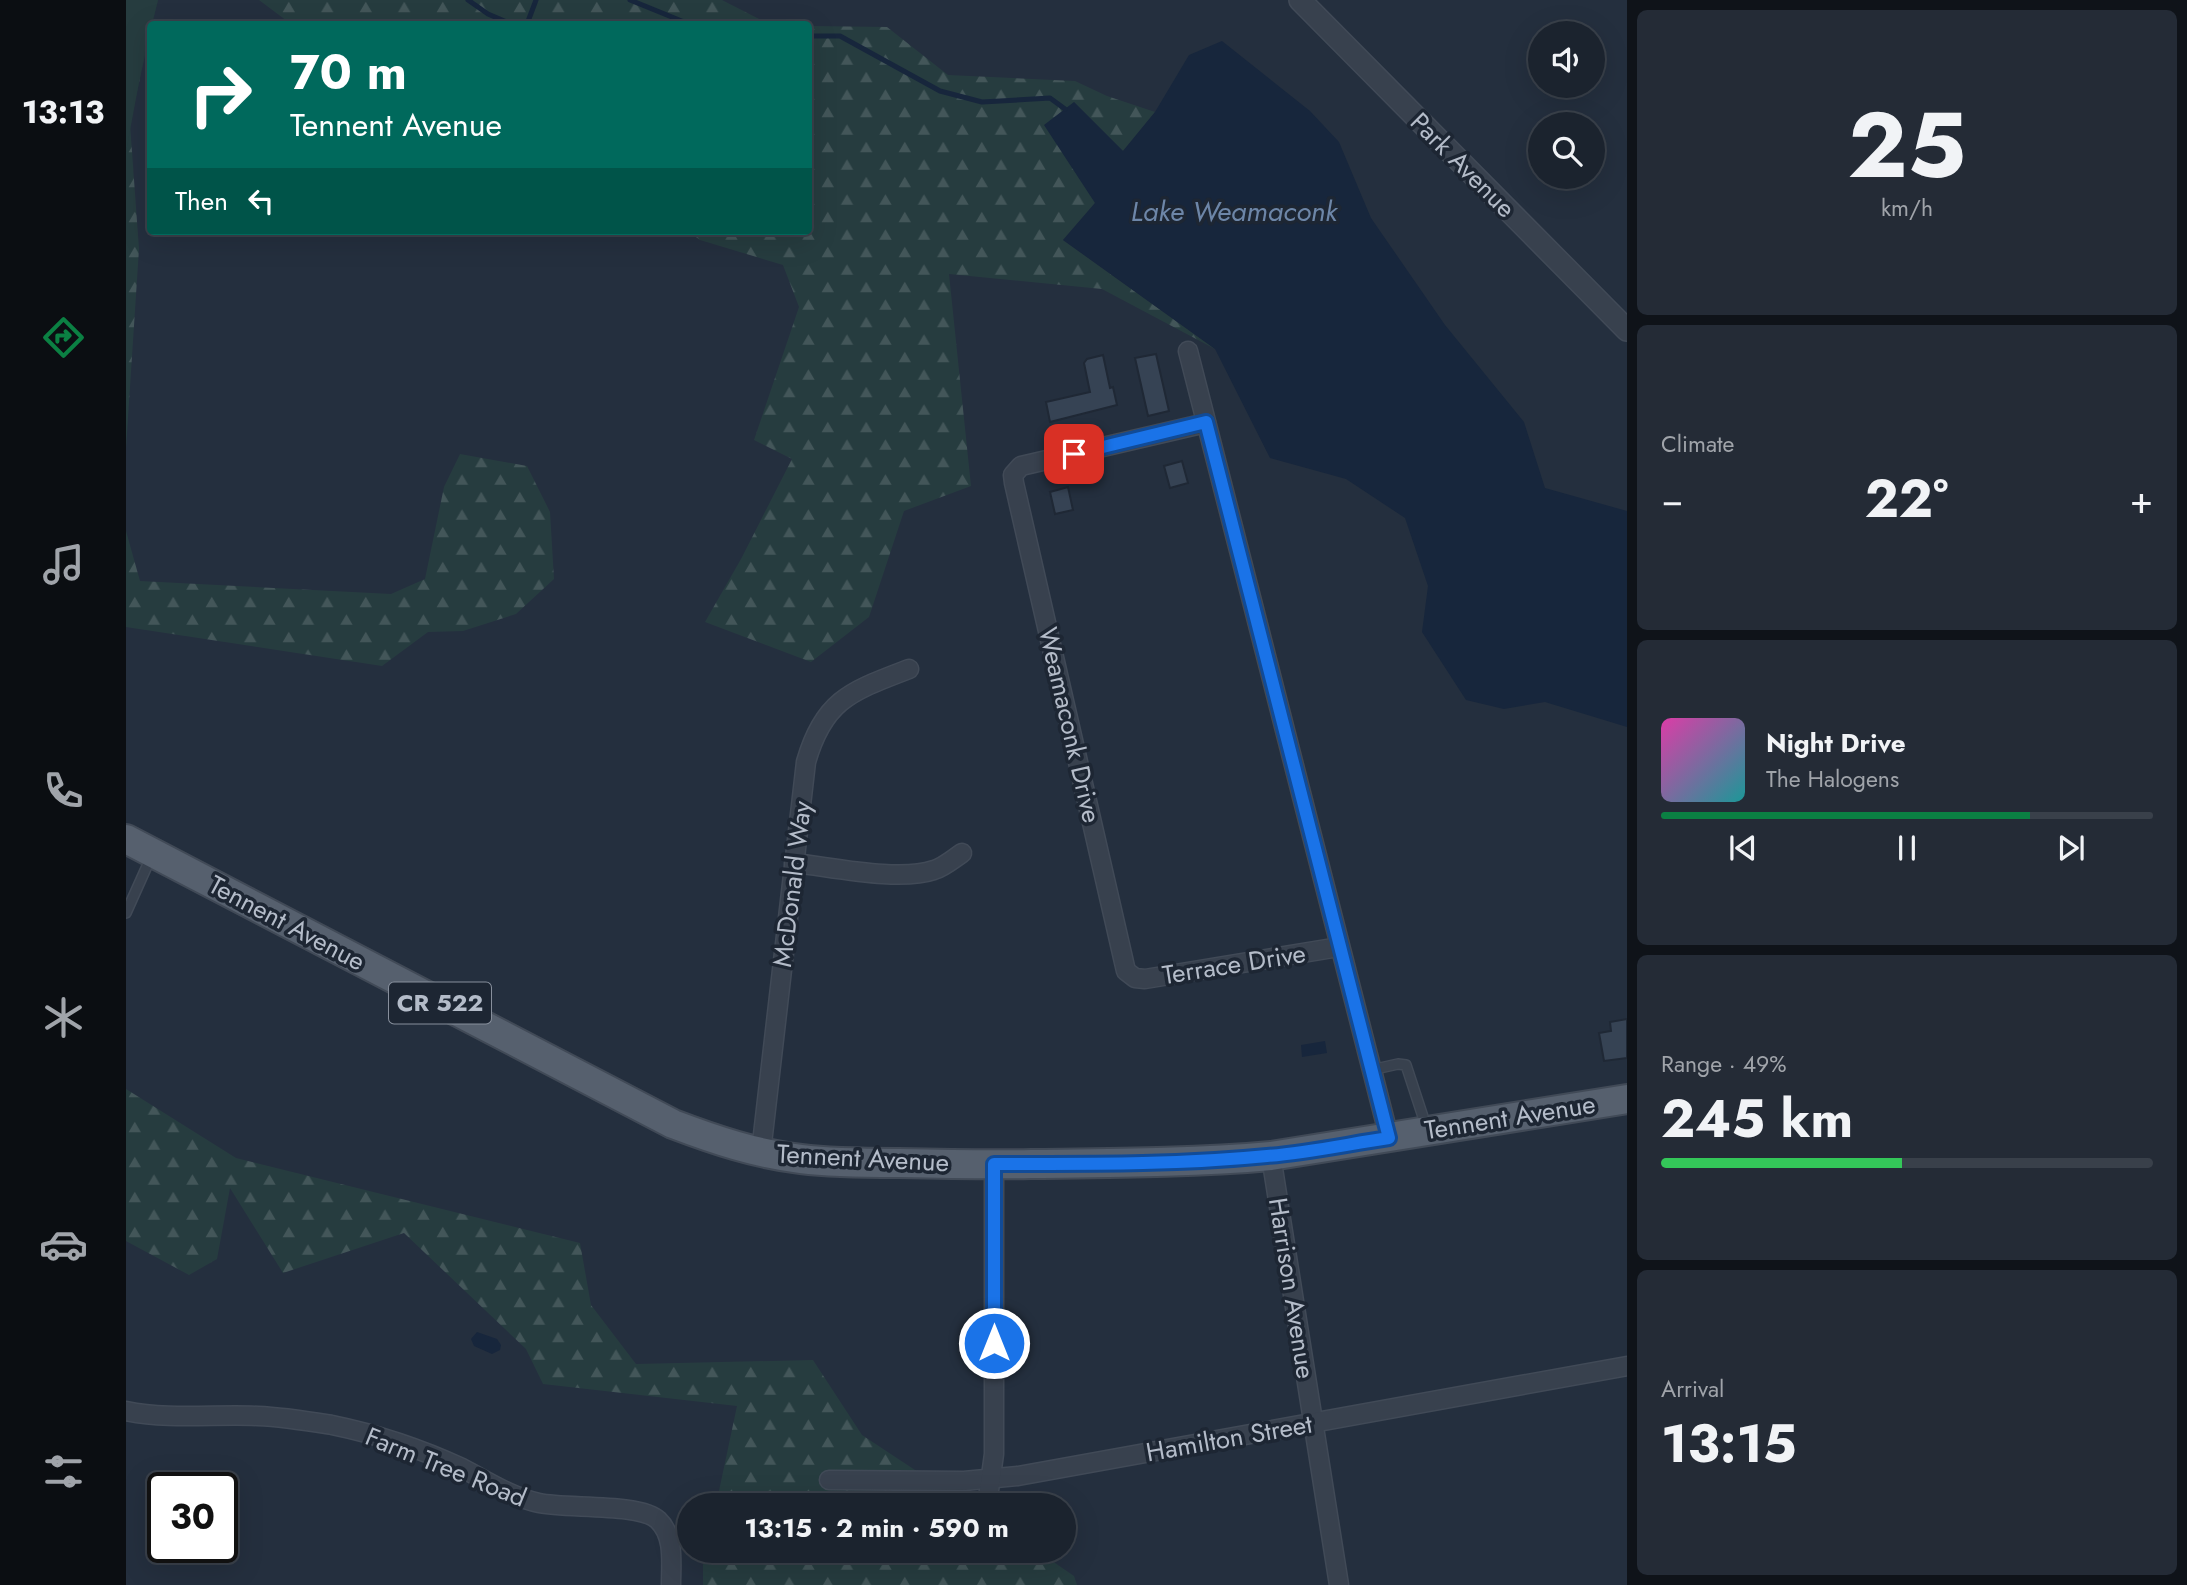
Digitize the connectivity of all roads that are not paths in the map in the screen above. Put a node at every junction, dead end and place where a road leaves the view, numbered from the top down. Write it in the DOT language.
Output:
graph roads {
  1 [pos="1300,0"];
  2 [pos="1627,330"];
  3 [pos="1188,351"];
  4 [pos="1206,422"];
  5 [pos="909,669"];
  6 [pos="126,839"];
  7 [pos="152,853"];
  8 [pos="962,853"];
  9 [pos="794,863"];
  10 [pos="126,913"];
  11 [pos="1339,947"];
  12 [pos="1130,975"];
  13 [pos="1371,1070"];
  14 [pos="1627,1099"];
  15 [pos="1427,1131"];
  16 [pos="1389,1138"];
  17 [pos="761,1152"];
  18 [pos="1271,1156"];
  19 [pos="994,1164"];
  20 [pos="1627,1366"];
  21 [pos="126,1412"];
  22 [pos="1314,1422"];
  23 [pos="991,1479"];
  24 [pos="829,1480"];
  25 [pos="989,1493"];
  26 [pos="671,1585"];
  27 [pos="1339,1585"];
  1 -- 2 [label="street, Park Avenue"];
  3 -- 4 [label="street"];
  4 -- 11 [label="street"];
  4 -- 12 [label="street, Weamaconk Drive"];
  5 -- 9 [label="street, McDonald Way"];
  6 -- 7 [label="main road, Tennent Avenue / CR 522"];
  7 -- 10 [label="lane"];
  7 -- 17 [label="main road, Tennent Avenue / CR 522"];
  8 -- 9 [label="street"];
  9 -- 17 [label="street, McDonald Way"];
  11 -- 12 [label="street, Terrace Drive"];
  11 -- 13 [label="street"];
  13 -- 15 [label="lane"];
  13 -- 16 [label="street"];
  14 -- 15 [label="main road, Tennent Avenue / CR 522"];
  15 -- 16 [label="main road, Tennent Avenue / CR 522"];
  16 -- 18 [label="main road, Tennent Avenue / CR 522"];
  17 -- 19 [label="main road, Tennent Avenue / CR 522"];
  18 -- 19 [label="main road, Tennent Avenue / CR 522"];
  18 -- 22 [label="street, Harrison Avenue"];
  19 -- 23 [label="street"];
  20 -- 22 [label="street, Hamilton Street"];
  21 -- 26 [label="street, Farm Tree Road"];
  22 -- 23 [label="street, Hamilton Street"];
  22 -- 27 [label="street, Harrison Avenue"];
  23 -- 24 [label="street, Hamilton Street"];
  23 -- 25 [label="street"];
}
